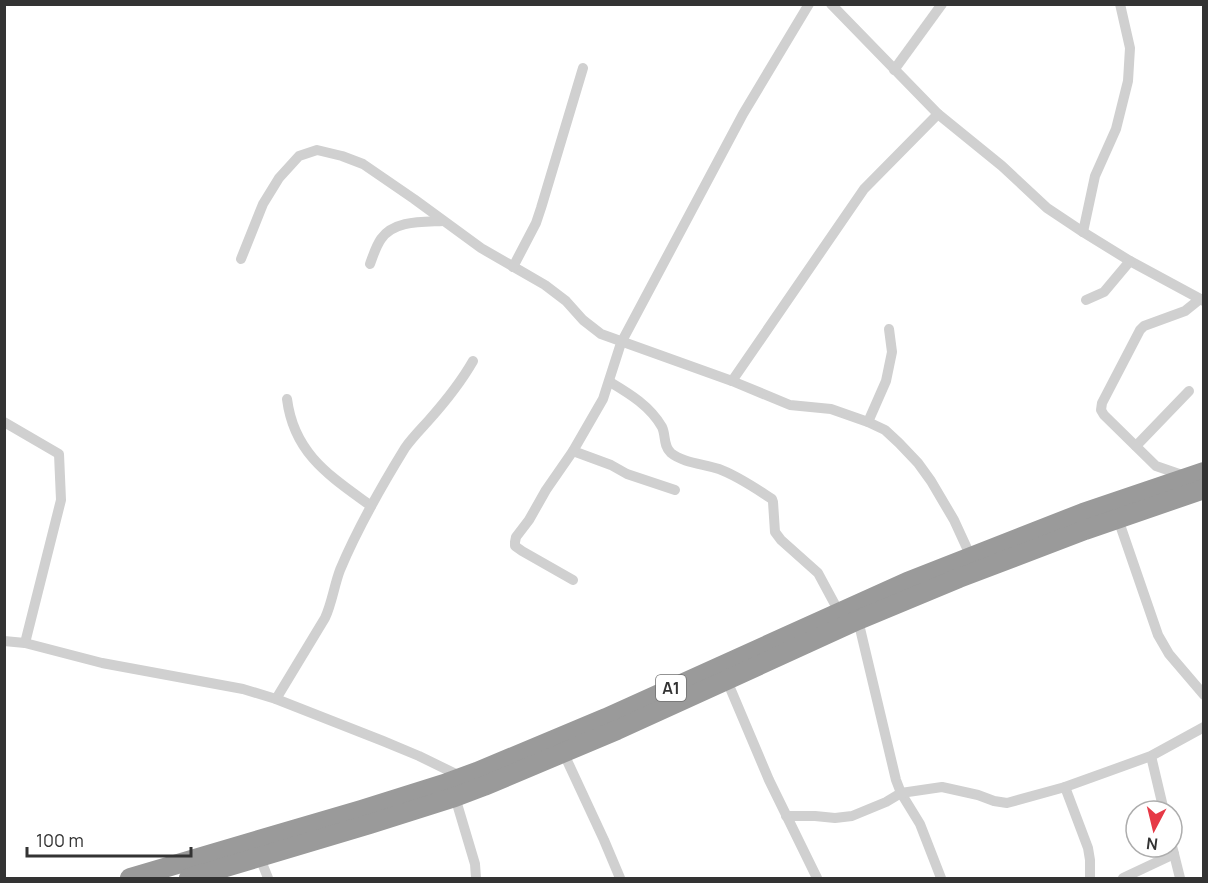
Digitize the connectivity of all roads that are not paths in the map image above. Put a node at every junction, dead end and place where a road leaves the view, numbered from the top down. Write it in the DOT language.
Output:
graph roads {
  1 [pos="809,4"];
  2 [pos="831,4"];
  3 [pos="942,4"];
  4 [pos="1120,4"];
  5 [pos="583,68"];
  6 [pos="894,70"];
  7 [pos="938,114"];
  8 [pos="443,221"];
  9 [pos="1083,232"];
  10 [pos="241,259"];
  11 [pos="1130,261"];
  12 [pos="370,264"];
  13 [pos="513,267"];
  14 [pos="1086,300"];
  15 [pos="1202,300"];
  16 [pos="889,329"];
  17 [pos="621,343"];
  18 [pos="473,361"];
  19 [pos="732,381"];
  20 [pos="610,382"];
  21 [pos="1189,391"];
  22 [pos="287,399"];
  23 [pos="4,422"];
  24 [pos="868,422"];
  25 [pos="1136,446"];
  26 [pos="573,451"];
  27 [pos="1156,466"];
  28 [pos="1198,486"];
  29 [pos="1160,487"];
  30 [pos="675,490"];
  31 [pos="371,506"];
  32 [pos="1118,519"];
  33 [pos="971,557"];
  34 [pos="573,580"];
  35 [pos="839,612"];
  36 [pos="858,620"];
  37 [pos="4,641"];
  38 [pos="25,643"];
  39 [pos="723,672"];
  40 [pos="1203,695"];
  41 [pos="276,699"];
  42 [pos="1203,727"];
  43 [pos="564,754"];
  44 [pos="1151,756"];
  45 [pos="463,777"];
  46 [pos="1065,787"];
  47 [pos="902,794"];
  48 [pos="455,797"];
  49 [pos="1161,799"];
  50 [pos="786,816"];
  51 [pos="260,858"];
  52 [pos="1157,859"];
  53 [pos="1175,859"];
  54 [pos="130,879"];
  55 [pos="189,879"];
  56 [pos="268,879"];
  57 [pos="476,879"];
  58 [pos="620,879"];
  59 [pos="817,879"];
  60 [pos="941,879"];
  61 [pos="1090,879"];
  62 [pos="1123,879"];
  63 [pos="1180,879"];
  1 -- 17 [label="street"];
  2 -- 6 [label="street"];
  3 -- 6 [label="street"];
  4 -- 9 [label="street"];
  5 -- 13 [label="street"];
  6 -- 7 [label="street"];
  7 -- 9 [label="street"];
  7 -- 19 [label="street"];
  8 -- 10 [label="street"];
  8 -- 12 [label="street"];
  8 -- 13 [label="street"];
  9 -- 11 [label="street"];
  11 -- 14 [label="street"];
  11 -- 15 [label="street"];
  13 -- 17 [label="street"];
  15 -- 25 [label="street"];
  16 -- 24 [label="street"];
  17 -- 19 [label="street"];
  17 -- 20 [label="street"];
  18 -- 31 [label="street"];
  19 -- 24 [label="street"];
  20 -- 26 [label="street"];
  20 -- 35 [label="street"];
  21 -- 25 [label="street"];
  22 -- 31 [label="street"];
  23 -- 38 [label="street"];
  24 -- 33 [label="street"];
  25 -- 27 [label="street"];
  26 -- 30 [label="street"];
  26 -- 34 [label="street"];
  27 -- 28 [label="street"];
  27 -- 29 [label="street"];
  28 -- 29 [label="highway, A1"];
  28 -- 32 [label="highway, A1"];
  29 -- 33 [label="highway, A1"];
  31 -- 41 [label="street"];
  32 -- 36 [label="highway, A1"];
  32 -- 40 [label="street"];
  33 -- 35 [label="highway, A1"];
  35 -- 39 [label="highway, A1"];
  36 -- 39 [label="highway, A1"];
  36 -- 47 [label="street"];
  37 -- 38 [label="street"];
  38 -- 41 [label="street"];
  39 -- 43 [label="highway, A1"];
  39 -- 45 [label="highway, A1"];
  39 -- 50 [label="street"];
  41 -- 45 [label="street"];
  42 -- 44 [label="street"];
  43 -- 48 [label="highway, A1"];
  43 -- 58 [label="street"];
  44 -- 46 [label="street"];
  44 -- 49 [label="street"];
  45 -- 54 [label="highway, A1"];
  46 -- 47 [label="street"];
  46 -- 61 [label="street"];
  47 -- 50 [label="street"];
  47 -- 60 [label="street"];
  48 -- 51 [label="highway, A1"];
  48 -- 57 [label="street"];
  50 -- 59 [label="street"];
  51 -- 55 [label="highway, A1"];
  51 -- 56 [label="street"];
  52 -- 62 [label="street"];
  53 -- 63 [label="street"];
}
